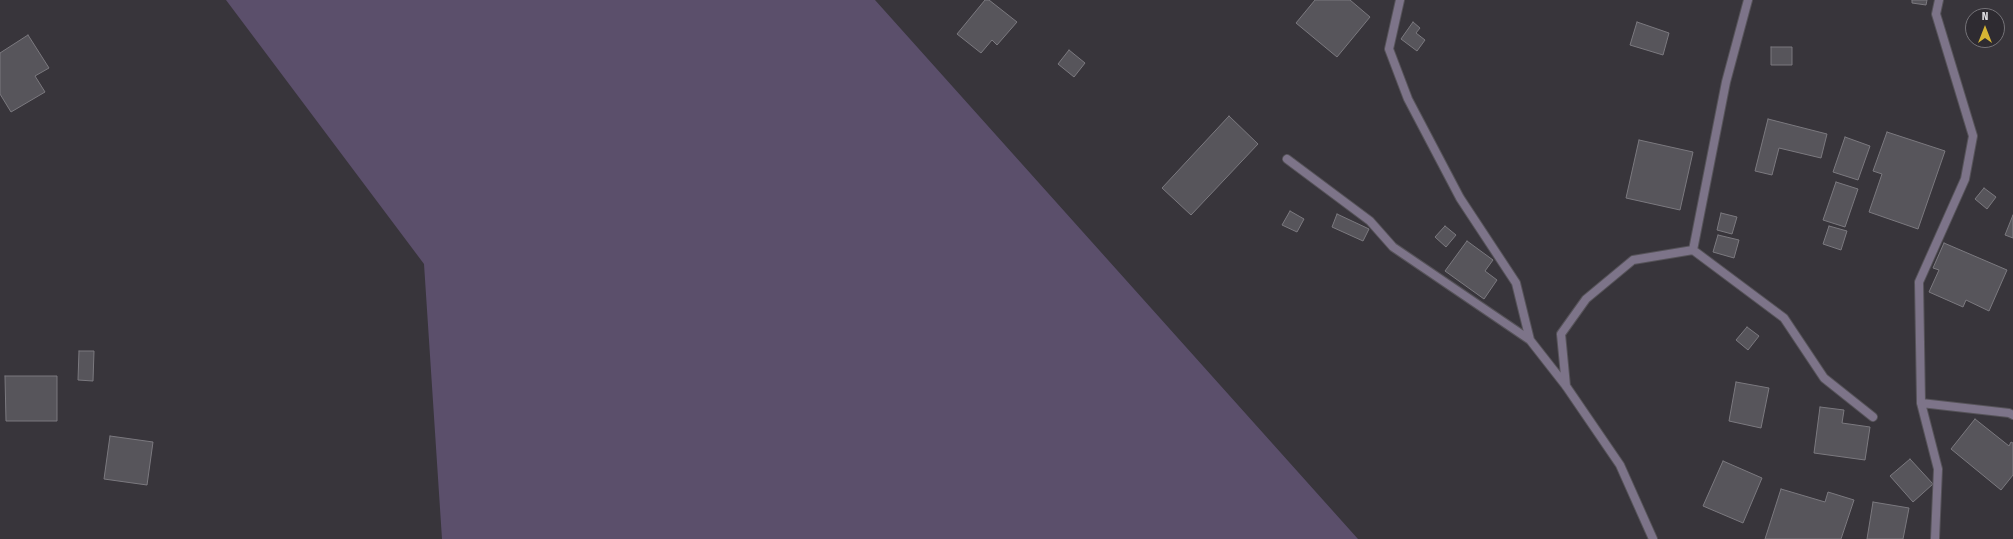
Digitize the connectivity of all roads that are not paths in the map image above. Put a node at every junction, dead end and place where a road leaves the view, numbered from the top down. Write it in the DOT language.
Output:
graph roads {
  1 [pos="1400,0"];
  2 [pos="1748,0"];
  3 [pos="1939,0"];
  4 [pos="1287,159"];
  5 [pos="1693,250"];
  6 [pos="1530,340"];
  7 [pos="1566,386"];
  8 [pos="1921,403"];
  9 [pos="2013,415"];
  10 [pos="1874,417"];
  11 [pos="1653,539"];
  12 [pos="1935,539"];
  1 -- 6 [label="street"];
  2 -- 5 [label="street"];
  3 -- 8 [label="street"];
  4 -- 6 [label="street"];
  5 -- 7 [label="street"];
  5 -- 10 [label="street"];
  6 -- 7 [label="street"];
  7 -- 11 [label="street"];
  8 -- 9 [label="street"];
  8 -- 12 [label="street"];
}
